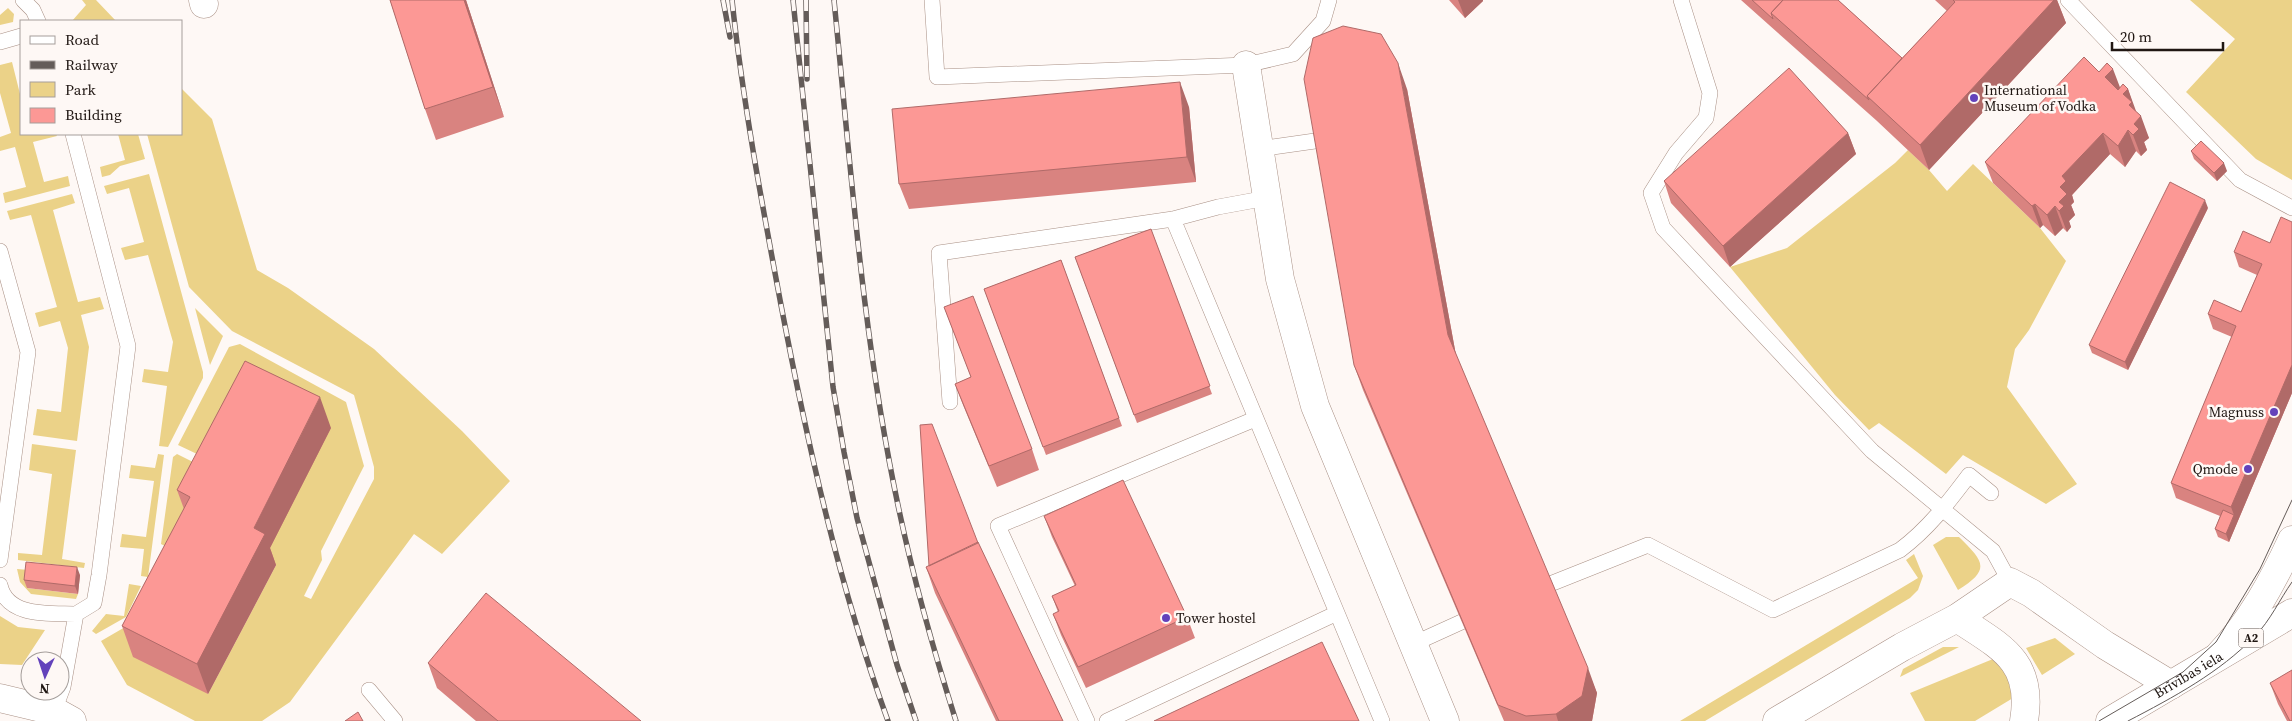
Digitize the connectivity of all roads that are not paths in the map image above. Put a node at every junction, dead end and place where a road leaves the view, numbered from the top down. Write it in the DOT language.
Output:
graph roads {
  1 [pos="23,0"];
  2 [pos="932,0"];
  3 [pos="1329,0"];
  4 [pos="1681,0"];
  5 [pos="2068,0"];
  6 [pos="38,20"];
  7 [pos="20,36"];
  8 [pos="0,42"];
  9 [pos="1246,65"];
  10 [pos="73,135"];
  11 [pos="1355,135"];
  12 [pos="1258,149"];
  13 [pos="1267,198"];
  14 [pos="2292,208"];
  15 [pos="1173,220"];
  16 [pos="0,251"];
  17 [pos="950,402"];
  18 [pos="1255,419"];
  19 [pos="1991,493"];
  20 [pos="1943,510"];
  21 [pos="2292,540"];
  22 [pos="0,560"];
  23 [pos="2010,582"];
  24 [pos="0,585"];
  25 [pos="1520,597"];
  26 [pos="1495,607"];
  27 [pos="76,614"];
  28 [pos="1336,614"];
  29 [pos="2292,614"];
  30 [pos="1956,618"];
  31 [pos="1413,644"];
  32 [pos="2211,663"];
  33 [pos="2172,685"];
  34 [pos="369,690"];
  35 [pos="0,698"];
  36 [pos="63,716"];
  37 [pos="395,721"];
  38 [pos="1087,721"];
  39 [pos="1107,721"];
  40 [pos="1382,721"];
  41 [pos="1445,721"];
  42 [pos="1778,721"];
  43 [pos="2024,721"];
  44 [pos="2110,721"];
  1 -- 6 [label="lane"];
  2 -- 9 [label="lane"];
  3 -- 9 [label="lane"];
  4 -- 20 [label="lane"];
  5 -- 14 [label="lane"];
  7 -- 8 [label="lane"];
  9 -- 12 [label="main road"];
  10 -- 27 [label="lane"];
  11 -- 12 [label="lane"];
  12 -- 13 [label="main road"];
  13 -- 15 [label="lane"];
  13 -- 31 [label="main road"];
  15 -- 17 [label="lane"];
  15 -- 18 [label="lane"];
  16 -- 22 [label="lane"];
  18 -- 28 [label="lane"];
  18 -- 38 [label="lane"];
  19 -- 20 [label="lane"];
  20 -- 23 [label="lane"];
  20 -- 25 [label="lane"];
  21 -- 32 [label="main road"];
  23 -- 30 [label="main road"];
  23 -- 33 [label="main road"];
  24 -- 27 [label="lane"];
  26 -- 31 [label="lane"];
  27 -- 36 [label="lane"];
  28 -- 39 [label="lane"];
  28 -- 40 [label="lane"];
  29 -- 32 [label="main road, Brīvības iela / A2"];
  30 -- 42 [label="main road"];
  30 -- 43 [label="main road"];
  31 -- 41 [label="main road"];
  32 -- 33 [label="main road, Brīvības iela / A2"];
  33 -- 44 [label="main road, Brīvības iela / A2"];
  34 -- 37 [label="lane"];
  35 -- 36 [label="main road"];
}
